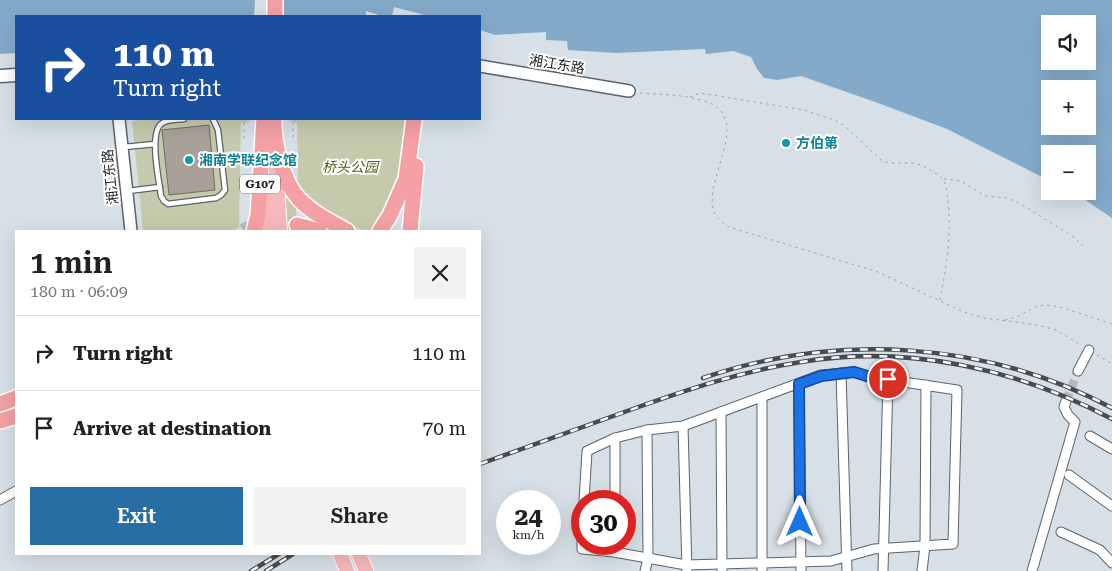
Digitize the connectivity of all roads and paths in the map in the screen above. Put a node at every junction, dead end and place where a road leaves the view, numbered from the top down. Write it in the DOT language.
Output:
graph roads {
  1 [pos="265,0"];
  2 [pos="275,0"];
  3 [pos="264,15"];
  4 [pos="274,15"];
  5 [pos="481,66"];
  6 [pos="15,75"];
  7 [pos="0,76"];
  8 [pos="15,82"];
  9 [pos="0,83"];
  10 [pos="629,91"];
  11 [pos="689,98"];
  12 [pos="119,120"];
  13 [pos="174,120"];
  14 [pos="213,120"];
  15 [pos="414,120"];
  16 [pos="420,120"];
  17 [pos="293,122"];
  18 [pos="244,123"];
  19 [pos="269,128"];
  20 [pos="244,142"];
  21 [pos="293,142"];
  22 [pos="155,144"];
  23 [pos="122,147"];
  24 [pos="943,179"];
  25 [pos="160,187"];
  26 [pos="127,191"];
  27 [pos="297,225"];
  28 [pos="131,230"];
  29 [pos="254,230"];
  30 [pos="268,230"];
  31 [pos="280,230"];
  32 [pos="315,230"];
  33 [pos="345,230"];
  34 [pos="381,230"];
  35 [pos="410,230"];
  36 [pos="1083,246"];
  37 [pos="940,301"];
  38 [pos="1004,320"];
  39 [pos="1112,324"];
  40 [pos="1089,350"];
  41 [pos="1112,364"];
  42 [pos="1078,371"];
  43 [pos="841,374"];
  44 [pos="888,379"];
  45 [pos="799,384"];
  46 [pos="926,385"];
  47 [pos="762,397"];
  48 [pos="15,398"];
  49 [pos="1066,401"];
  50 [pos="0,404"];
  51 [pos="721,412"];
  52 [pos="15,416"];
  53 [pos="0,421"];
  54 [pos="683,426"];
  55 [pos="647,430"];
  56 [pos="1090,436"];
  57 [pos="616,438"];
  58 [pos="1112,449"];
  59 [pos="1069,474"];
  60 [pos="585,490"];
  61 [pos="615,490"];
  62 [pos="15,492"];
  63 [pos="1112,494"];
  64 [pos="0,500"];
  65 [pos="1104,501"];
  66 [pos="1112,506"];
  67 [pos="1060,532"];
  68 [pos="925,546"];
  69 [pos="884,549"];
  70 [pos="340,555"];
  71 [pos="359,555"];
  72 [pos="636,555"];
  73 [pos="847,557"];
  74 [pos="648,559"];
  75 [pos="1112,564"];
  76 [pos="801,566"];
  77 [pos="762,567"];
  78 [pos="686,568"];
  79 [pos="722,568"];
  80 [pos="347,571"];
  81 [pos="366,571"];
  82 [pos="645,571"];
  83 [pos="847,571"];
  84 [pos="883,571"];
  85 [pos="922,571"];
  86 [pos="1032,571"];
  1 -- 3 [label="highway"];
  2 -- 4 [label="highway"];
  5 -- 10 [label="street, 湘江东路"];
  6 -- 7 [label="main road"];
  8 -- 9 [label="main road"];
  10 -- 11 [label="path"];
  11 -- 24 [label="path"];
  11 -- 37 [label="path"];
  12 -- 23 [label="street, 湘江东路"];
  13 -- 22 [label="lane"];
  14 -- 25 [label="lane"];
  15 -- 34 [label="highway"];
  16 -- 35 [label="highway"];
  17 -- 21 [label="path"];
  18 -- 20 [label="path"];
  19 -- 29 [label="highway, G107"];
  19 -- 30 [label="main road"];
  19 -- 31 [label="main road"];
  19 -- 33 [label="highway"];
  22 -- 23 [label="lane"];
  22 -- 25 [label="lane"];
  23 -- 26 [label="street, 湘江东路"];
  24 -- 36 [label="path"];
  24 -- 37 [label="path"];
  25 -- 26 [label="lane"];
  26 -- 28 [label="street, 湘江东路"];
  27 -- 32 [label="highway"];
  37 -- 38 [label="path"];
  38 -- 39 [label="path"];
  38 -- 40 [label="path"];
  40 -- 41 [label="path"];
  40 -- 42 [label="street"];
  43 -- 44 [label="street"];
  43 -- 45 [label="street"];
  43 -- 73 [label="street"];
  44 -- 46 [label="street"];
  44 -- 69 [label="street"];
  45 -- 47 [label="street"];
  45 -- 76 [label="street"];
  46 -- 68 [label="street"];
  46 -- 68 [label="street"];
  47 -- 51 [label="street"];
  47 -- 77 [label="street"];
  48 -- 50 [label="highway"];
  49 -- 86 [label="street"];
  51 -- 54 [label="street"];
  51 -- 79 [label="street"];
  52 -- 53 [label="highway"];
  54 -- 55 [label="street"];
  54 -- 78 [label="street"];
  55 -- 57 [label="street"];
  55 -- 74 [label="street"];
  56 -- 58 [label="street"];
  57 -- 60 [label="street"];
  57 -- 61 [label="street"];
  59 -- 65 [label="street"];
  62 -- 64 [label="street"];
  63 -- 65 [label="street"];
  65 -- 66 [label="street"];
  67 -- 75 [label="street"];
  68 -- 69 [label="street"];
  68 -- 85 [label="street"];
  69 -- 73 [label="street"];
  69 -- 84 [label="street"];
  70 -- 80 [label="main road"];
  71 -- 81 [label="main road"];
  72 -- 74 [label="street"];
  73 -- 76 [label="street"];
  73 -- 83 [label="street"];
  74 -- 78 [label="street"];
  74 -- 82 [label="street"];
  76 -- 77 [label="street"];
  77 -- 79 [label="street"];
  78 -- 79 [label="street"];
}
